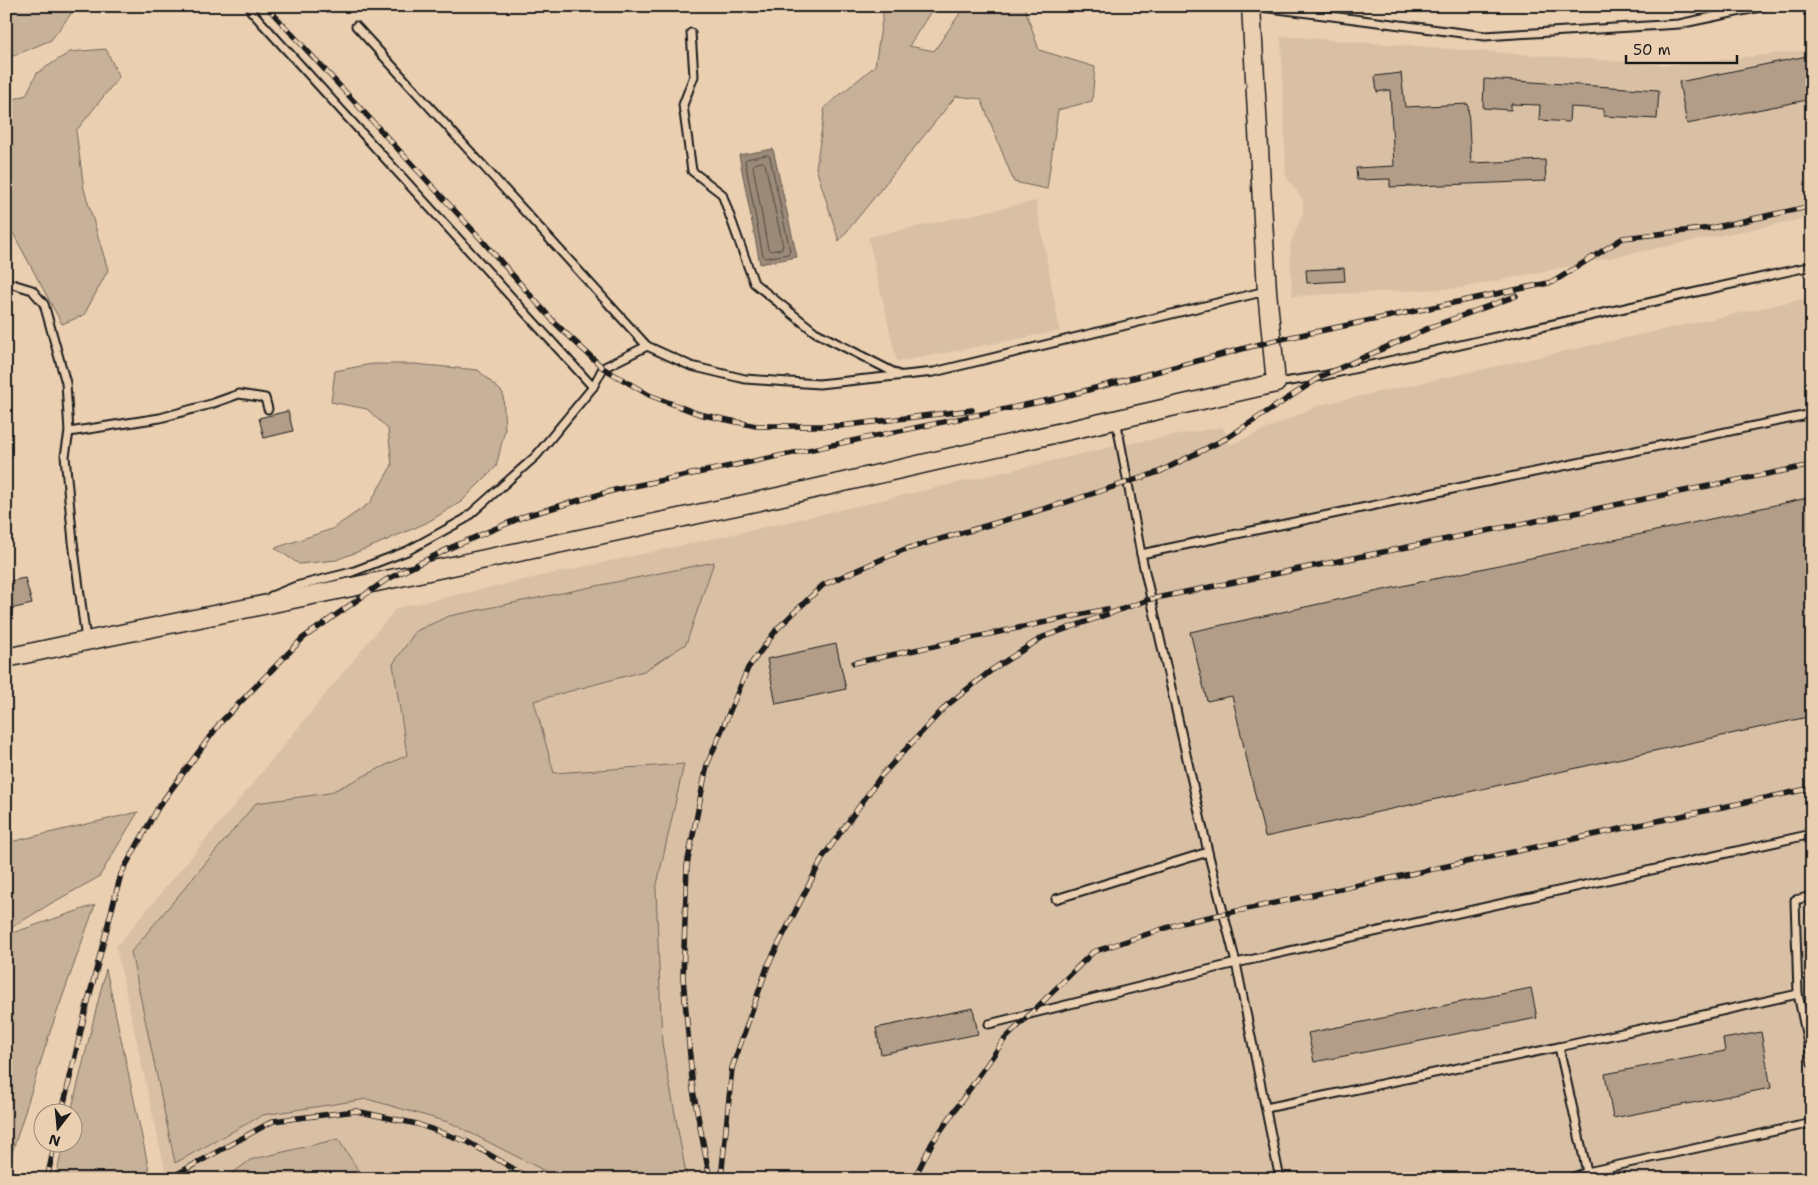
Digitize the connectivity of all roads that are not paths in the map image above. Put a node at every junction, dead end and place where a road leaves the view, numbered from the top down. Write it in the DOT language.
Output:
graph roads {
  1 [pos="1253,6"];
  2 [pos="1765,6"];
  3 [pos="250,11"];
  4 [pos="356,26"];
  5 [pos="691,33"];
  6 [pos="1812,266"];
  7 [pos="6,282"];
  8 [pos="1267,291"];
  9 [pos="647,346"];
  10 [pos="899,376"];
  11 [pos="1276,383"];
  12 [pos="593,386"];
  13 [pos="268,410"];
  14 [pos="1812,414"];
  15 [pos="1116,419"];
  16 [pos="69,432"];
  17 [pos="1141,554"];
  18 [pos="228,612"];
  19 [pos="86,641"];
  20 [pos="6,658"];
  21 [pos="1812,834"];
  22 [pos="1208,852"];
  23 [pos="1812,896"];
  24 [pos="1056,899"];
  25 [pos="1236,964"];
  26 [pos="1798,994"];
  27 [pos="989,1024"];
  28 [pos="1559,1047"];
  29 [pos="1812,1064"];
  30 [pos="1266,1108"];
  31 [pos="1812,1123"];
  32 [pos="1587,1172"];
  33 [pos="1280,1179"];
  34 [pos="1569,1179"];
  1 -- 2 [label="lane"];
  1 -- 8 [label="street"];
  3 -- 12 [label="lane"];
  4 -- 9 [label="lane"];
  5 -- 10 [label="lane"];
  6 -- 11 [label="lane"];
  7 -- 16 [label="lane"];
  8 -- 10 [label="lane"];
  8 -- 11 [label="street"];
  9 -- 10 [label="lane"];
  9 -- 12 [label="lane"];
  11 -- 15 [label="street"];
  12 -- 18 [label="lane"];
  13 -- 16 [label="lane"];
  14 -- 17 [label="lane"];
  15 -- 17 [label="lane"];
  15 -- 18 [label="street"];
  16 -- 19 [label="lane"];
  17 -- 22 [label="lane"];
  18 -- 19 [label="street"];
  19 -- 20 [label="street"];
  21 -- 25 [label="lane"];
  22 -- 24 [label="lane"];
  22 -- 25 [label="lane"];
  23 -- 26 [label="lane"];
  25 -- 27 [label="lane"];
  25 -- 30 [label="lane"];
  26 -- 28 [label="lane"];
  26 -- 29 [label="lane"];
  28 -- 30 [label="lane"];
  28 -- 32 [label="lane"];
  30 -- 33 [label="lane"];
  31 -- 32 [label="lane"];
  32 -- 34 [label="lane"];
}
